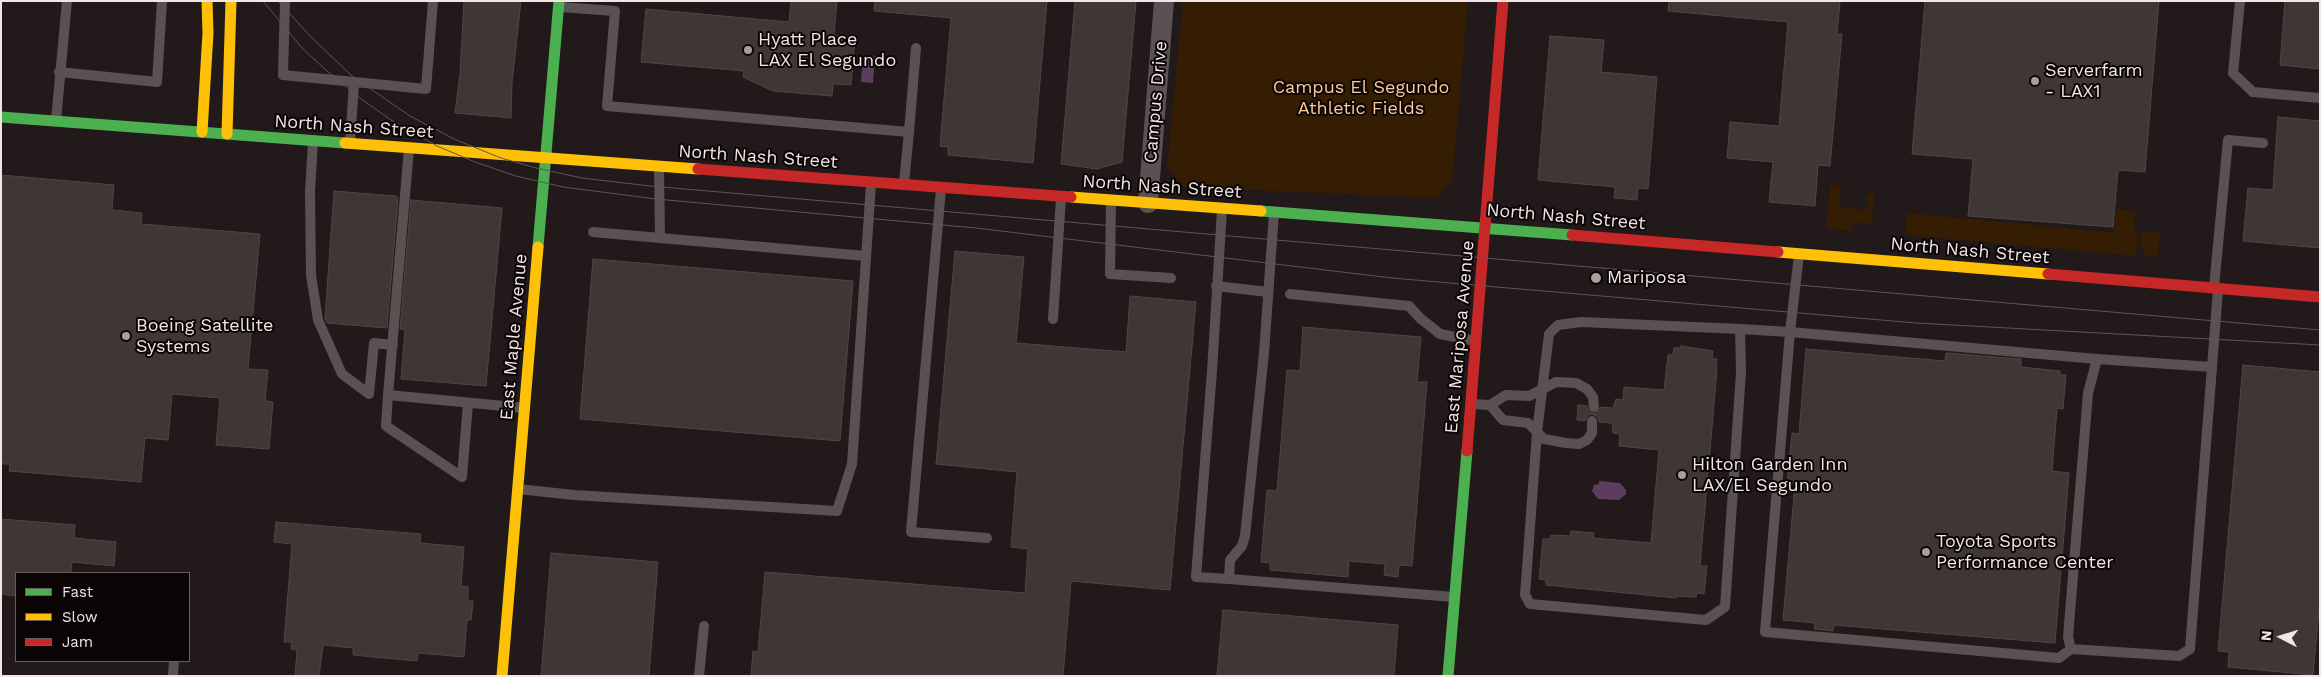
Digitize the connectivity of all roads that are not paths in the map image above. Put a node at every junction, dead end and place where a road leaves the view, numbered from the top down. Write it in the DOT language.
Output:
graph roads {
  1 [pos="67,1"];
  2 [pos="162,1"];
  3 [pos="207,1"];
  4 [pos="231,1"];
  5 [pos="285,1"];
  6 [pos="433,1"];
  7 [pos="1164,1"];
  8 [pos="1503,1"];
  9 [pos="2240,1"];
  10 [pos="559,4"];
  11 [pos="916,48"];
  12 [pos="60,72"];
  13 [pos="354,82"];
  14 [pos="2320,98"];
  15 [pos="1,117"];
  16 [pos="56,121"];
  17 [pos="202,132"];
  18 [pos="909,132"];
  19 [pos="226,134"];
  20 [pos="313,141"];
  21 [pos="2263,142"];
  22 [pos="350,144"];
  23 [pos="409,148"];
  24 [pos="546,159"];
  25 [pos="659,167"];
  26 [pos="871,183"];
  27 [pos="904,185"];
  28 [pos="941,188"];
  29 [pos="1062,197"];
  30 [pos="1111,200"];
  31 [pos="1148,203"];
  32 [pos="1222,208"];
  33 [pos="1274,212"];
  34 [pos="1486,228"];
  35 [pos="593,232"];
  36 [pos="660,238"];
  37 [pos="1799,254"];
  38 [pos="866,256"];
  39 [pos="1171,278"];
  40 [pos="1216,286"];
  41 [pos="2216,289"];
  42 [pos="1268,292"];
  43 [pos="1290,294"];
  44 [pos="2320,297"];
  45 [pos="1053,319"];
  46 [pos="1740,329"];
  47 [pos="1790,332"];
  48 [pos="1477,341"];
  49 [pos="393,345"];
  50 [pos="2097,359"];
  51 [pos="2212,366"];
  52 [pos="1542,388"];
  53 [pos="388,395"];
  54 [pos="468,403"];
  55 [pos="1472,404"];
  56 [pos="1490,405"];
  57 [pos="1594,407"];
  58 [pos="526,408"];
  59 [pos="1592,421"];
  60 [pos="1537,432"];
  61 [pos="518,489"];
  62 [pos="987,538"];
  63 [pos="1229,579"];
  64 [pos="1455,597"];
  65 [pos="704,626"];
  66 [pos="2071,649"];
  67 [pos="174,662"];
  68 [pos="173,676"];
  69 [pos="502,676"];
  70 [pos="699,676"];
  71 [pos="1448,676"];
  1 -- 12 [label="lane"];
  2 -- 12 [label="lane"];
  3 -- 17 [label="street"];
  4 -- 19 [label="street"];
  5 -- 13 [label="lane"];
  6 -- 13 [label="lane"];
  7 -- 31 [label="street, Campus Drive"];
  8 -- 34 [label="street, East Mariposa Avenue"];
  9 -- 14 [label="lane"];
  10 -- 18 [label="lane"];
  10 -- 24 [label="street, East Maple Avenue"];
  11 -- 18 [label="lane"];
  12 -- 16 [label="lane"];
  13 -- 22 [label="lane"];
  15 -- 16 [label="street, North Nash Street"];
  16 -- 17 [label="street, North Nash Street"];
  17 -- 19 [label="street, North Nash Street"];
  18 -- 27 [label="lane"];
  19 -- 20 [label="street, North Nash Street"];
  20 -- 22 [label="street, North Nash Street"];
  20 -- 49 [label="lane"];
  21 -- 41 [label="lane"];
  22 -- 23 [label="street, North Nash Street"];
  23 -- 24 [label="street, North Nash Street"];
  23 -- 49 [label="lane"];
  24 -- 25 [label="street, North Nash Street"];
  24 -- 58 [label="street, East Maple Avenue"];
  25 -- 26 [label="street, North Nash Street"];
  25 -- 36 [label="lane"];
  26 -- 27 [label="street, North Nash Street"];
  26 -- 38 [label="lane"];
  27 -- 28 [label="street, North Nash Street"];
  28 -- 29 [label="street, North Nash Street"];
  28 -- 62 [label="lane"];
  29 -- 30 [label="street, North Nash Street"];
  29 -- 45 [label="lane"];
  30 -- 31 [label="street, North Nash Street"];
  30 -- 39 [label="lane"];
  31 -- 32 [label="street, North Nash Street"];
  32 -- 33 [label="street, North Nash Street"];
  32 -- 40 [label="lane"];
  33 -- 34 [label="street, North Nash Street"];
  33 -- 42 [label="lane"];
  34 -- 37 [label="street, North Nash Street"];
  34 -- 48 [label="street, East Mariposa Avenue"];
  35 -- 36 [label="lane"];
  36 -- 38 [label="lane"];
  37 -- 41 [label="street, North Nash Street"];
  37 -- 47 [label="lane"];
  38 -- 61 [label="lane"];
  40 -- 42 [label="lane"];
  40 -- 63 [label="lane"];
  41 -- 44 [label="street, North Nash Street"];
  41 -- 51 [label="lane"];
  42 -- 63 [label="lane"];
  43 -- 48 [label="lane"];
  46 -- 47 [label="lane"];
  46 -- 52 [label="lane"];
  46 -- 60 [label="lane"];
  47 -- 50 [label="lane"];
  47 -- 66 [label="lane"];
  48 -- 55 [label="street, East Mariposa Avenue"];
  49 -- 53 [label="lane"];
  50 -- 51 [label="lane"];
  50 -- 66 [label="lane"];
  51 -- 66 [label="lane"];
  52 -- 56 [label="lane"];
  52 -- 57 [label="lane"];
  52 -- 60 [label="lane"];
  53 -- 54 [label="lane"];
  53 -- 54 [label="lane"];
  54 -- 58 [label="lane"];
  55 -- 56 [label="lane"];
  55 -- 64 [label="street, East Mariposa Avenue"];
  56 -- 60 [label="lane"];
  58 -- 61 [label="street, East Maple Avenue"];
  59 -- 60 [label="lane"];
  61 -- 69 [label="street, East Maple Avenue"];
  63 -- 64 [label="lane"];
  64 -- 71 [label="street, East Mariposa Avenue"];
  65 -- 70 [label="lane"];
  67 -- 68 [label="lane"];
}
